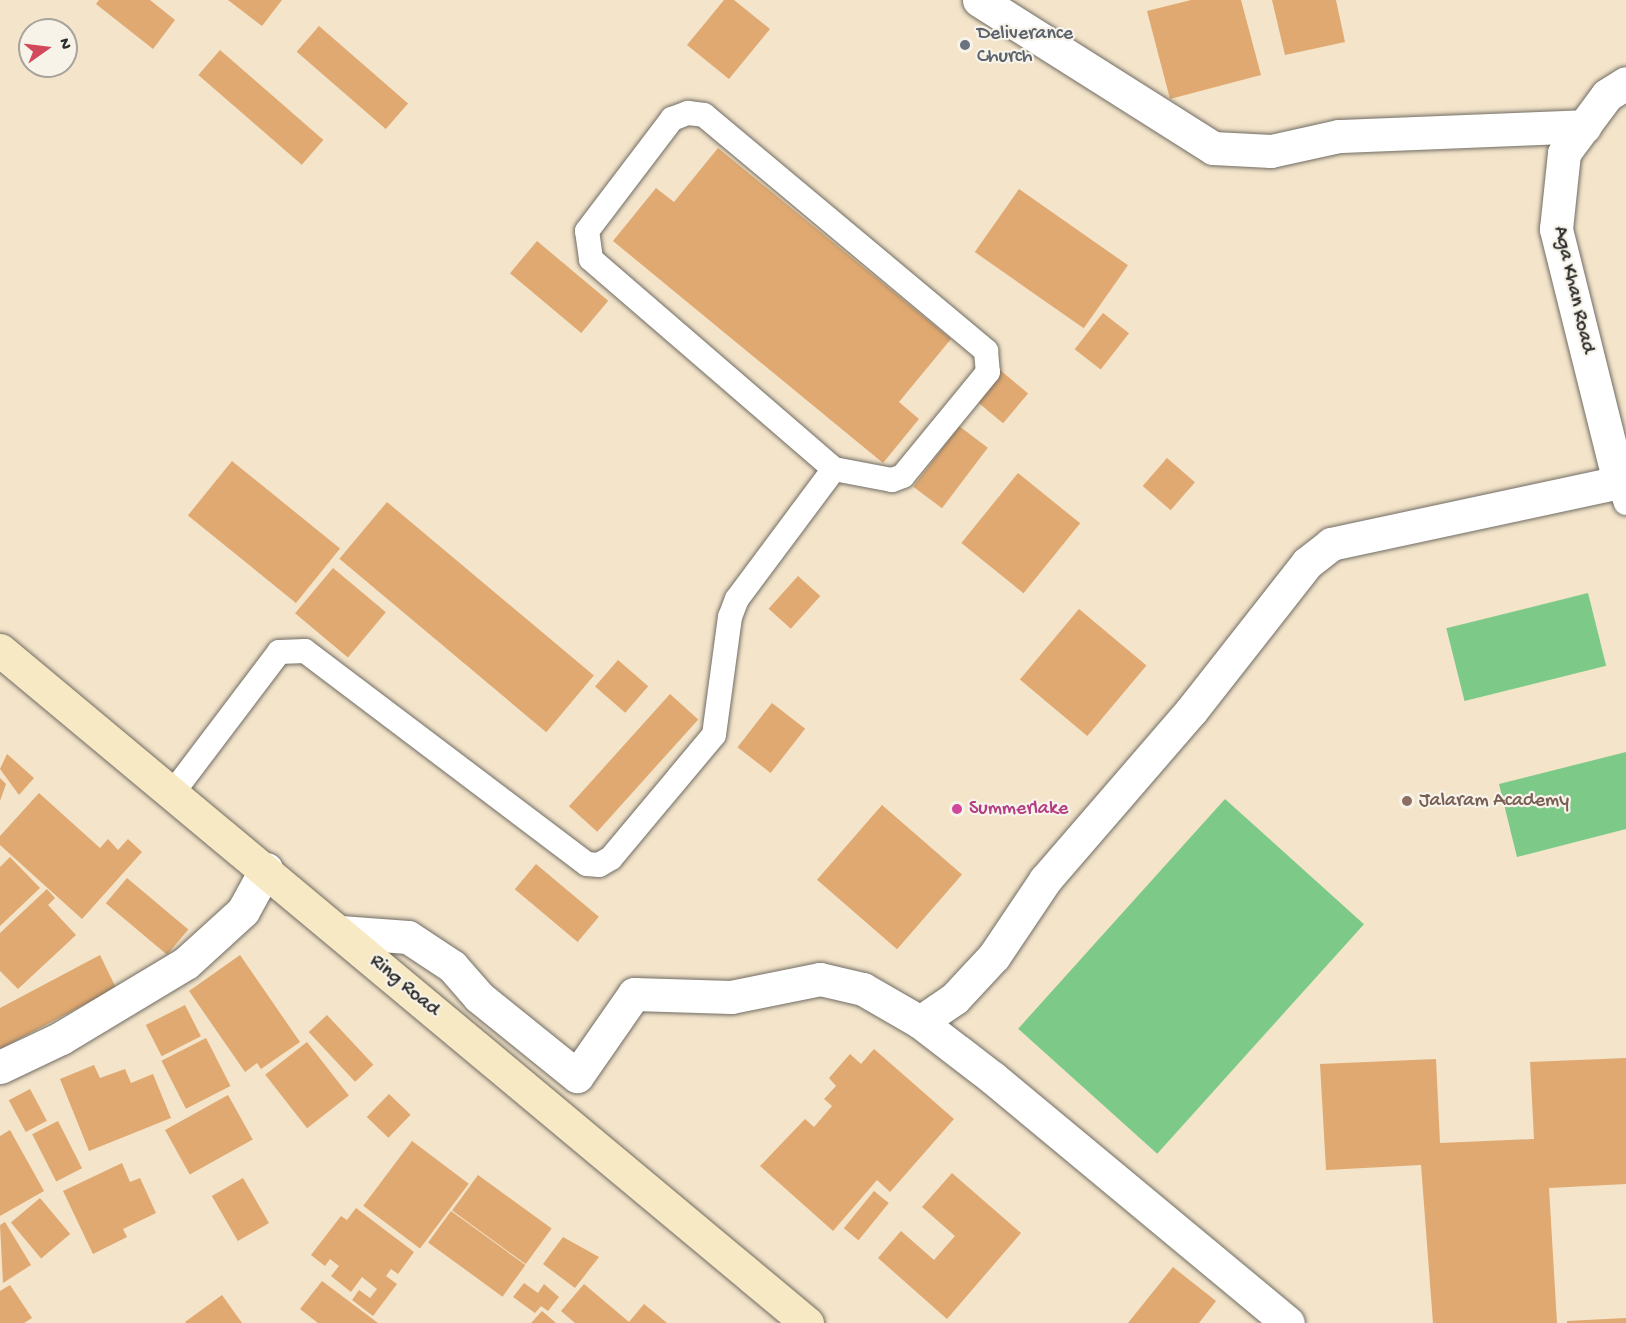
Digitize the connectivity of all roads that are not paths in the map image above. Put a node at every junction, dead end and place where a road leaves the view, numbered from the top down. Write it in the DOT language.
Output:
graph roads {
  1 [pos="979,0"];
  2 [pos="1626,83"];
  3 [pos="1585,126"];
  4 [pos="834,469"];
  5 [pos="1623,493"];
  6 [pos="0,650"];
  7 [pos="174,791"];
  8 [pos="266,868"];
  9 [pos="340,932"];
  10 [pos="920,1022"];
  11 [pos="0,1066"];
  12 [pos="807,1323"];
  13 [pos="1288,1323"];
  1 -- 3 [label="street"];
  2 -- 3 [label="street, Aga Khan Road"];
  3 -- 5 [label="street, Aga Khan Road"];
  4 -- 4 [label="lane"];
  4 -- 7 [label="lane"];
  5 -- 10 [label="street"];
  6 -- 7 [label="main road, Ring Road"];
  7 -- 8 [label="main road, Ring Road"];
  8 -- 9 [label="main road, Ring Road"];
  8 -- 11 [label="street"];
  9 -- 10 [label="street"];
  9 -- 12 [label="main road, Ring Road"];
  10 -- 13 [label="street"];
}
